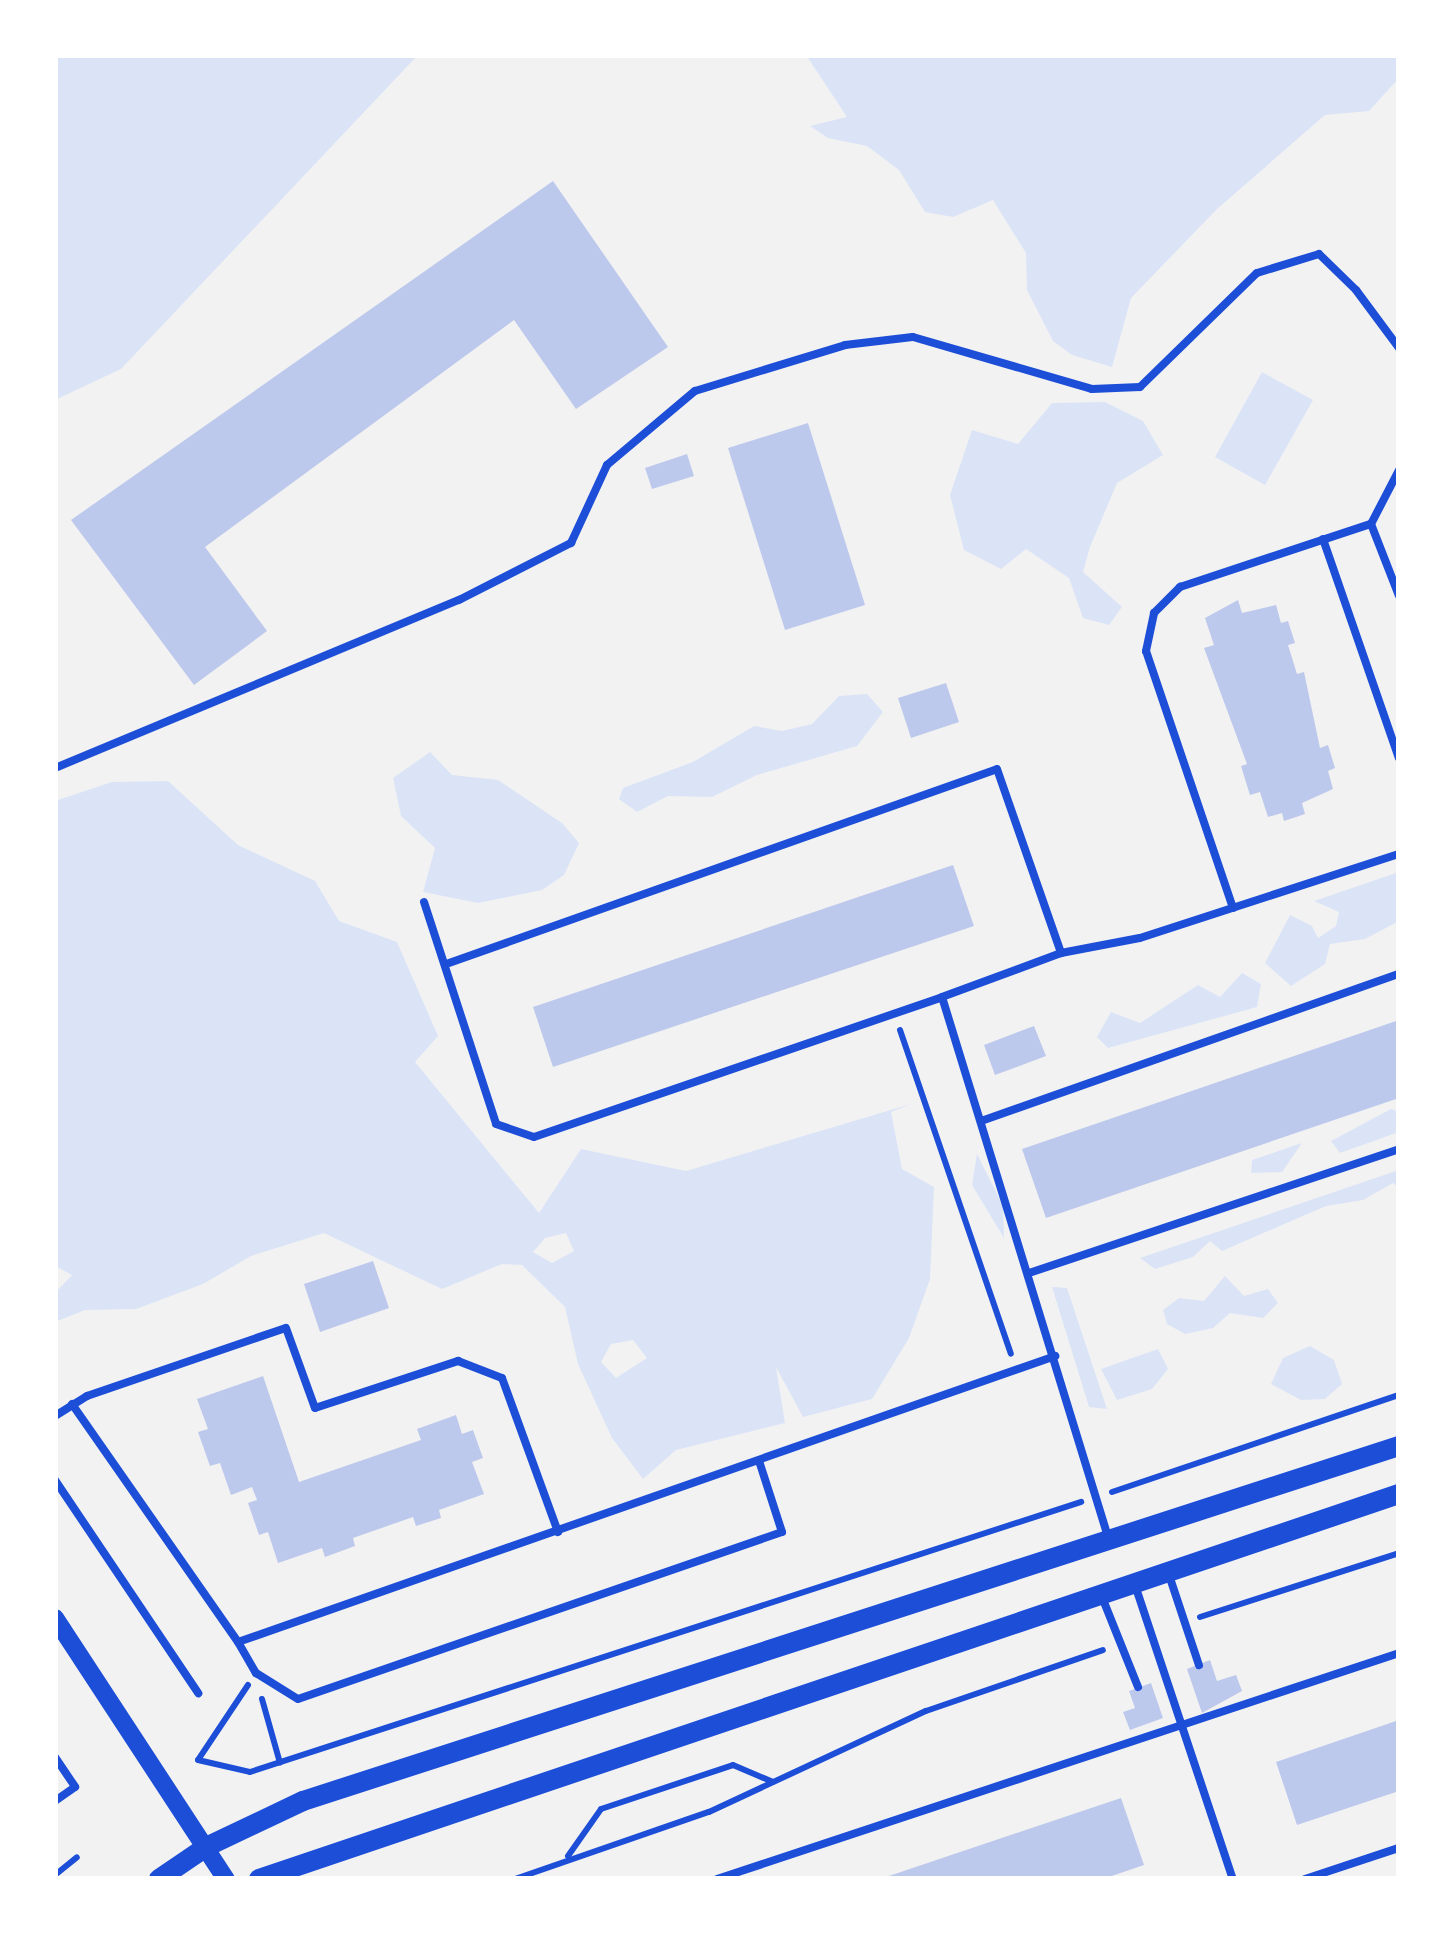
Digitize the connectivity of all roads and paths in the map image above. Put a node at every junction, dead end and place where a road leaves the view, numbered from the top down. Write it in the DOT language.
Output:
graph roads {
  1 [pos="1399,348"];
  2 [pos="1399,470"];
  3 [pos="1371,524"];
  4 [pos="1323,539"];
  5 [pos="1399,596"];
  6 [pos="1399,720"];
  7 [pos="1387,722"];
  8 [pos="1399,758"];
  9 [pos="55,768"];
  10 [pos="1399,854"];
  11 [pos="424,902"];
  12 [pos="1232,908"];
  13 [pos="1061,952"];
  14 [pos="449,962"];
  15 [pos="1399,974"];
  16 [pos="942,997"];
  17 [pos="895,1013"];
  18 [pos="984,1120"];
  19 [pos="1399,1148"];
  20 [pos="1029,1273"];
  21 [pos="1055,1356"];
  22 [pos="1016,1369"];
  23 [pos="1399,1395"];
  24 [pos="72,1404"];
  25 [pos="55,1416"];
  26 [pos="1399,1446"];
  27 [pos="759,1461"];
  28 [pos="55,1480"];
  29 [pos="1399,1494"];
  30 [pos="1096,1498"];
  31 [pos="558,1532"];
  32 [pos="1109,1542"];
  33 [pos="1399,1553"];
  34 [pos="1168,1571"];
  35 [pos="1134,1582"];
  36 [pos="1100,1593"];
  37 [pos="55,1618"];
  38 [pos="1185,1622"];
  39 [pos="238,1642"];
  40 [pos="1120,1644"];
  41 [pos="1399,1653"];
  42 [pos="1199,1665"];
  43 [pos="256,1673"];
  44 [pos="1138,1688"];
  45 [pos="198,1693"];
  46 [pos="1182,1725"];
  47 [pos="55,1757"];
  48 [pos="280,1763"];
  49 [pos="773,1782"];
  50 [pos="55,1802"];
  51 [pos="206,1847"];
  52 [pos="1399,1848"];
  53 [pos="77,1857"];
  54 [pos="568,1857"];
  55 [pos="55,1875"];
  56 [pos="159,1879"];
  57 [pos="226,1879"];
  58 [pos="259,1879"];
  59 [pos="516,1879"];
  60 [pos="717,1879"];
  61 [pos="1234,1879"];
  62 [pos="1305,1879"];
  1 -- 9 [label="lane"];
  2 -- 3 [label="lane"];
  3 -- 4 [label="lane"];
  3 -- 5 [label="lane"];
  4 -- 7 [label="lane"];
  4 -- 12 [label="lane"];
  6 -- 7 [label="lane"];
  7 -- 8 [label="lane"];
  10 -- 12 [label="lane"];
  11 -- 14 [label="lane"];
  12 -- 13 [label="lane"];
  13 -- 14 [label="lane"];
  13 -- 16 [label="lane"];
  14 -- 17 [label="lane"];
  15 -- 18 [label="lane"];
  16 -- 17 [label="lane"];
  16 -- 18 [label="lane"];
  17 -- 22 [label="path"];
  18 -- 20 [label="lane"];
  19 -- 20 [label="lane"];
  20 -- 21 [label="lane"];
  21 -- 22 [label="lane"];
  21 -- 30 [label="lane"];
  22 -- 27 [label="lane"];
  23 -- 30 [label="path"];
  24 -- 25 [label="lane"];
  24 -- 31 [label="lane"];
  24 -- 39 [label="lane"];
  26 -- 32 [label="main road"];
  27 -- 31 [label="lane"];
  27 -- 43 [label="lane"];
  28 -- 45 [label="lane"];
  29 -- 34 [label="main road"];
  30 -- 32 [label="lane"];
  30 -- 48 [label="path"];
  31 -- 39 [label="lane"];
  32 -- 51 [label="main road"];
  33 -- 38 [label="path"];
  34 -- 35 [label="main road"];
  34 -- 38 [label="lane"];
  35 -- 36 [label="main road"];
  35 -- 46 [label="lane"];
  36 -- 40 [label="lane"];
  36 -- 58 [label="main road"];
  37 -- 51 [label="street"];
  38 -- 42 [label="lane"];
  39 -- 43 [label="lane"];
  40 -- 44 [label="lane"];
  40 -- 49 [label="path"];
  41 -- 46 [label="lane"];
  43 -- 48 [label="path"];
  43 -- 48 [label="path"];
  46 -- 60 [label="lane"];
  46 -- 61 [label="lane"];
  47 -- 50 [label="lane"];
  49 -- 54 [label="path"];
  49 -- 54 [label="path"];
  51 -- 56 [label="main road"];
  51 -- 57 [label="street"];
  52 -- 62 [label="lane"];
  53 -- 55 [label="path"];
  54 -- 59 [label="path"];
}
